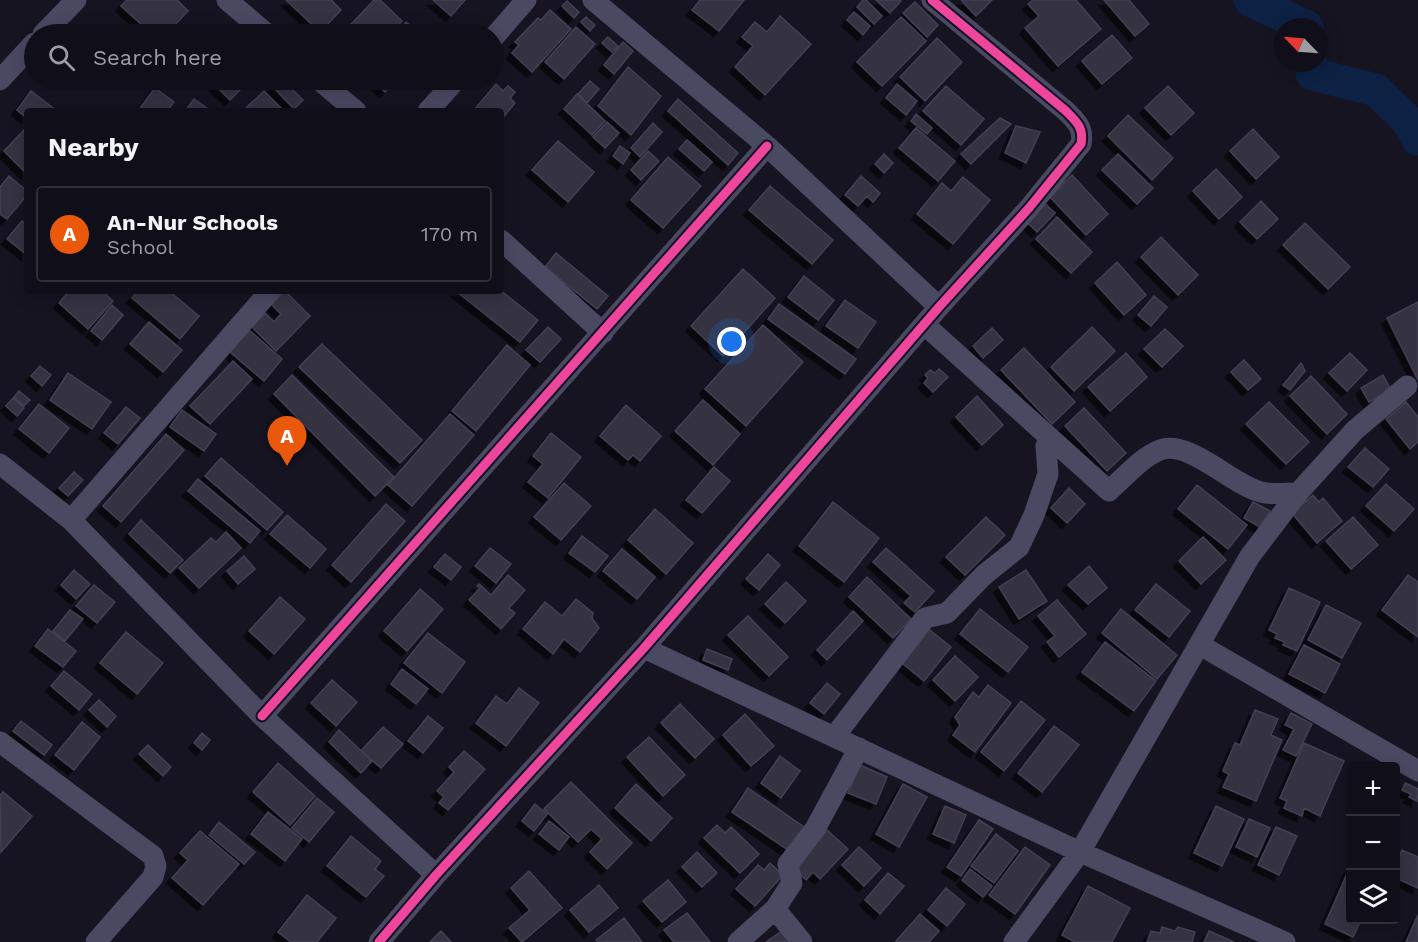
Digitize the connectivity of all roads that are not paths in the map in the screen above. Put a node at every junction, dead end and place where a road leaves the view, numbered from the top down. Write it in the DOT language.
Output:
graph roads {
  1 [pos="76,0"];
  2 [pos="227,0"];
  3 [pos="526,0"];
  4 [pos="593,0"];
  5 [pos="932,0"];
  6 [pos="53,24"];
  7 [pos="255,24"];
  8 [pos="504,25"];
  9 [pos="24,54"];
  10 [pos="0,80"];
  11 [pos="331,90"];
  12 [pos="447,90"];
  13 [pos="352,108"];
  14 [pos="431,108"];
  15 [pos="767,146"];
  16 [pos="504,243"];
  17 [pos="267,294"];
  18 [pos="939,307"];
  19 [pos="925,325"];
  20 [pos="603,333"];
  21 [pos="1407,386"];
  22 [pos="1050,438"];
  23 [pos="0,464"];
  24 [pos="1298,493"];
  25 [pos="71,520"];
  26 [pos="1200,645"];
  27 [pos="644,648"];
  28 [pos="262,716"];
  29 [pos="834,736"];
  30 [pos="0,742"];
  31 [pos="859,748"];
  32 [pos="1418,771"];
  33 [pos="1080,852"];
  34 [pos="436,874"];
  35 [pos="775,909"];
  36 [pos="96,942"];
  37 [pos="379,942"];
  38 [pos="738,942"];
  39 [pos="802,942"];
  40 [pos="1014,942"];
  41 [pos="1285,942"];
  1 -- 6 [label="street"];
  2 -- 7 [label="street"];
  3 -- 8 [label="street"];
  4 -- 15 [label="street"];
  5 -- 18 [label="street"];
  9 -- 10 [label="street"];
  11 -- 13 [label="street"];
  12 -- 14 [label="street"];
  15 -- 18 [label="street"];
  15 -- 20 [label="street"];
  16 -- 20 [label="street"];
  17 -- 25 [label="street"];
  18 -- 19 [label="street"];
  19 -- 22 [label="street"];
  19 -- 27 [label="street"];
  20 -- 28 [label="street"];
  21 -- 24 [label="street"];
  22 -- 24 [label="street"];
  22 -- 29 [label="street"];
  23 -- 25 [label="street"];
  24 -- 26 [label="street"];
  25 -- 28 [label="street"];
  26 -- 32 [label="street"];
  26 -- 33 [label="street"];
  27 -- 29 [label="street"];
  27 -- 34 [label="street"];
  28 -- 34 [label="street"];
  29 -- 31 [label="street"];
  30 -- 36 [label="street"];
  31 -- 33 [label="street"];
  31 -- 35 [label="street"];
  33 -- 40 [label="street"];
  33 -- 41 [label="street"];
  34 -- 37 [label="street"];
  35 -- 38 [label="street"];
  35 -- 39 [label="street"];
}
